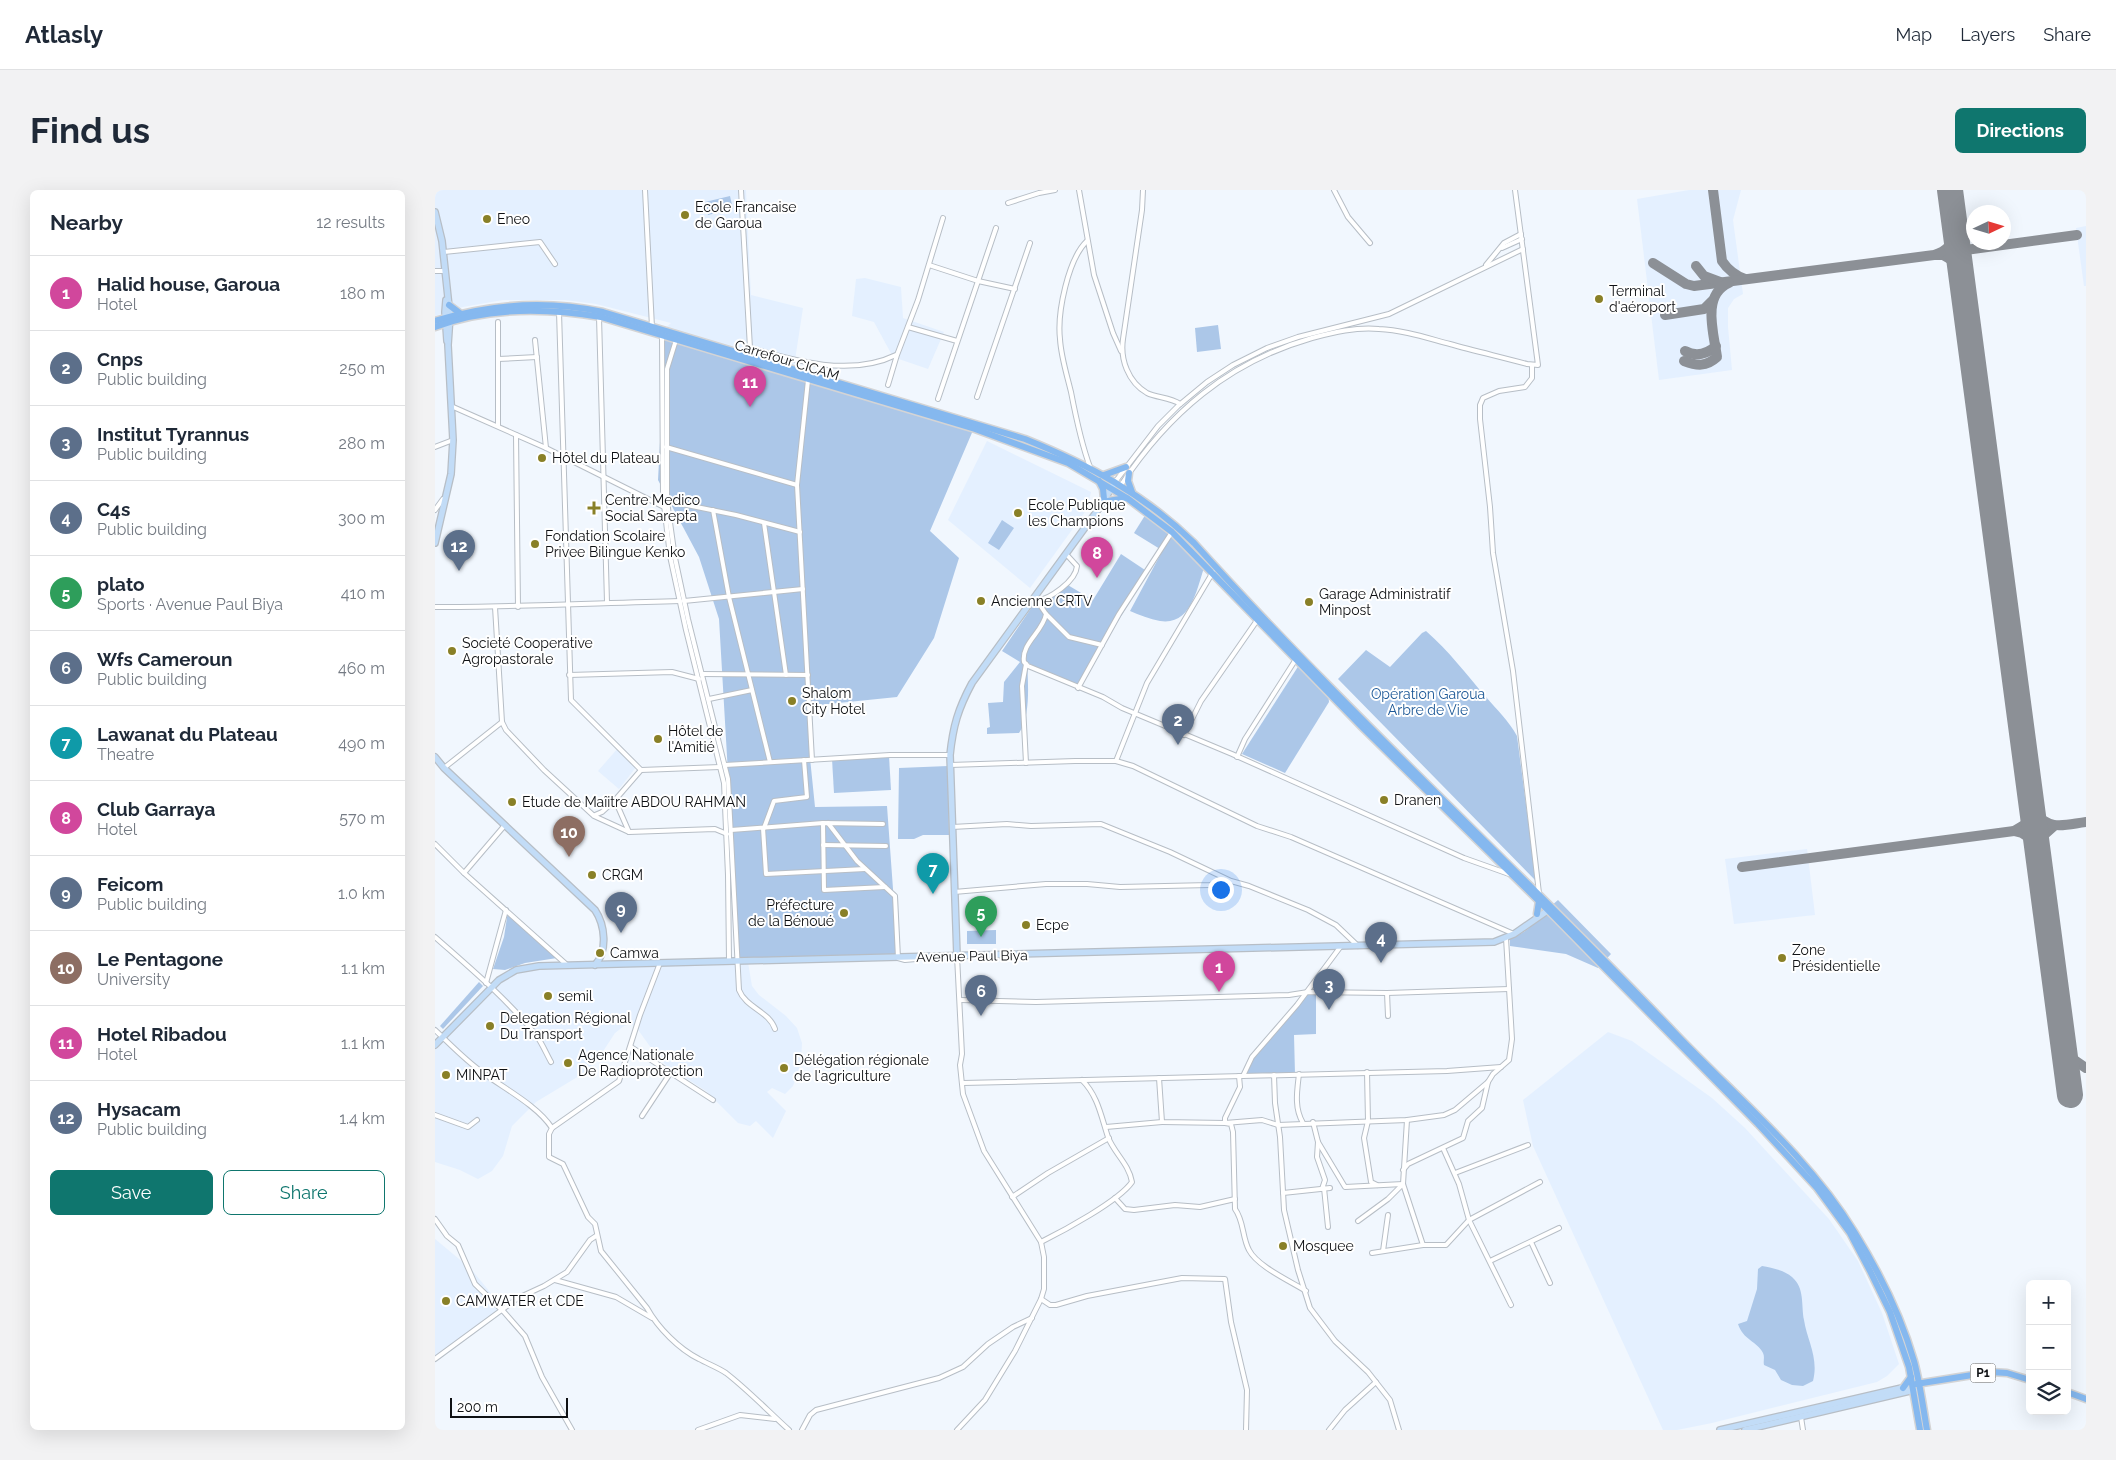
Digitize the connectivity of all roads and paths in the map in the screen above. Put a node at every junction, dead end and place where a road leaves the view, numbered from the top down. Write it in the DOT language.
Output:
graph roads {
  1 [pos="645,190"];
  2 [pos="741,190"];
  3 [pos="1055,190"];
  4 [pos="1079,190"];
  5 [pos="1143,190"];
  6 [pos="1334,190"];
  7 [pos="1515,190"];
  8 [pos="1008,203"];
  9 [pos="435,212"];
  10 [pos="943,218"];
  11 [pos="997,228"];
  12 [pos="1521,236"];
  13 [pos="1087,241"];
  14 [pos="1030,243"];
  15 [pos="1370,243"];
  16 [pos="1523,249"];
  17 [pos="443,252"];
  18 [pos="555,264"];
  19 [pos="929,265"];
  20 [pos="1484,268"];
  21 [pos="435,271"];
  22 [pos="444,271"];
  23 [pos="978,281"];
  24 [pos="1015,289"];
  25 [pos="447,296"];
  26 [pos="449,305"];
  27 [pos="559,312"];
  28 [pos="461,314"];
  29 [pos="599,316"];
  30 [pos="448,320"];
  31 [pos="435,321"];
  32 [pos="498,322"];
  33 [pos="908,326"];
  34 [pos="435,327"];
  35 [pos="652,327"];
  36 [pos="662,335"];
  37 [pos="535,340"];
  38 [pos="676,340"];
  39 [pos="957,341"];
  40 [pos="749,348"];
  41 [pos="1122,351"];
  42 [pos="897,355"];
  43 [pos="748,356"];
  44 [pos="537,357"];
  45 [pos="498,359"];
  46 [pos="1532,365"];
  47 [pos="808,380"];
  48 [pos="888,385"];
  49 [pos="1188,395"];
  50 [pos="977,397"];
  51 [pos="938,399"];
  52 [pos="1193,400"];
  53 [pos="1180,404"];
  54 [pos="451,406"];
  55 [pos="498,426"];
  56 [pos="517,435"];
  57 [pos="453,440"];
  58 [pos="435,447"];
  59 [pos="666,447"];
  60 [pos="546,448"];
  61 [pos="563,458"];
  62 [pos="1090,467"];
  63 [pos="1128,470"];
  64 [pos="1104,475"];
  65 [pos="603,477"];
  66 [pos="1099,480"];
  67 [pos="797,485"];
  68 [pos="1116,486"];
  69 [pos="446,495"];
  70 [pos="1130,496"];
  71 [pos="1106,500"];
  72 [pos="667,501"];
  73 [pos="664,507"];
  74 [pos="435,510"];
  75 [pos="713,510"];
  76 [pos="764,522"];
  77 [pos="800,532"];
  78 [pos="1172,532"];
  79 [pos="435,541"];
  80 [pos="1066,554"];
  81 [pos="1213,572"];
  82 [pos="803,589"];
  83 [pos="774,592"];
  84 [pos="729,596"];
  85 [pos="682,601"];
  86 [pos="1036,601"];
  87 [pos="607,602"];
  88 [pos="566,604"];
  89 [pos="435,607"];
  90 [pos="495,607"];
  91 [pos="518,607"];
  92 [pos="1046,614"];
  93 [pos="1258,619"];
  94 [pos="1102,645"];
  95 [pos="1296,659"];
  96 [pos="1026,664"];
  97 [pos="702,674"];
  98 [pos="569,675"];
  99 [pos="786,675"];
  100 [pos="808,675"];
  101 [pos="748,676"];
  102 [pos="699,679"];
  103 [pos="1078,688"];
  104 [pos="752,690"];
  105 [pos="709,699"];
  106 [pos="1134,712"];
  107 [pos="502,722"];
  108 [pos="1184,735"];
  109 [pos="950,754"];
  110 [pos="435,757"];
  111 [pos="1237,757"];
  112 [pos="804,760"];
  113 [pos="813,760"];
  114 [pos="1116,761"];
  115 [pos="770,762"];
  116 [pos="1026,763"];
  117 [pos="950,765"];
  118 [pos="723,766"];
  119 [pos="444,768"];
  120 [pos="641,770"];
  121 [pos="615,800"];
  122 [pos="594,816"];
  123 [pos="726,821"];
  124 [pos="826,824"];
  125 [pos="883,824"];
  126 [pos="505,825"];
  127 [pos="951,827"];
  128 [pos="764,828"];
  129 [pos="715,829"];
  130 [pos="731,830"];
  131 [pos="629,832"];
  132 [pos="727,834"];
  133 [pos="435,844"];
  134 [pos="823,845"];
  135 [pos="843,845"];
  136 [pos="886,846"];
  137 [pos="865,869"];
  138 [pos="823,870"];
  139 [pos="464,873"];
  140 [pos="1512,875"];
  141 [pos="1231,881"];
  142 [pos="885,887"];
  143 [pos="954,892"];
  144 [pos="1539,893"];
  145 [pos="1539,901"];
  146 [pos="1548,907"];
  147 [pos="505,910"];
  148 [pos="1536,917"];
  149 [pos="1515,934"];
  150 [pos="435,937"];
  151 [pos="1506,938"];
  152 [pos="1341,946"];
  153 [pos="1357,946"];
  154 [pos="602,954"];
  155 [pos="957,956"];
  156 [pos="898,958"];
  157 [pos="729,961"];
  158 [pos="739,962"];
  159 [pos="660,963"];
  160 [pos="610,964"];
  161 [pos="567,965"];
  162 [pos="595,965"];
  163 [pos="488,985"];
  164 [pos="1509,989"];
  165 [pos="1308,992"];
  166 [pos="1387,993"];
  167 [pos="961,1000"];
  168 [pos="1388,1016"];
  169 [pos="435,1030"];
  170 [pos="775,1030"];
  171 [pos="442,1037"];
  172 [pos="435,1045"];
  173 [pos="631,1047"];
  174 [pos="551,1062"];
  175 [pos="1501,1067"];
  176 [pos="671,1072"];
  177 [pos="1367,1072"];
  178 [pos="1299,1074"];
  179 [pos="1274,1075"];
  180 [pos="1241,1076"];
  181 [pos="1159,1078"];
  182 [pos="1081,1080"];
  183 [pos="1488,1082"];
  184 [pos="963,1083"];
  185 [pos="713,1100"];
  186 [pos="435,1115"];
  187 [pos="642,1116"];
  188 [pos="477,1120"];
  189 [pos="1407,1120"];
  190 [pos="1368,1121"];
  191 [pos="1161,1122"];
  192 [pos="1313,1122"];
  193 [pos="1225,1123"];
  194 [pos="1303,1123"];
  195 [pos="1278,1125"];
  196 [pos="1106,1127"];
  197 [pos="552,1128"];
  198 [pos="1109,1138"];
  199 [pos="1317,1142"];
  200 [pos="1528,1145"];
  201 [pos="1443,1148"];
  202 [pos="1403,1170"];
  203 [pos="1455,1173"];
  204 [pos="1540,1182"];
  205 [pos="1403,1184"];
  206 [pos="1379,1185"];
  207 [pos="1330,1188"];
  208 [pos="1323,1189"];
  209 [pos="1283,1193"];
  210 [pos="1012,1197"];
  211 [pos="1115,1198"];
  212 [pos="1235,1200"];
  213 [pos="1389,1215"];
  214 [pos="435,1219"];
  215 [pos="1469,1220"];
  216 [pos="1358,1221"];
  217 [pos="1328,1227"];
  218 [pos="1559,1228"];
  219 [pos="596,1236"];
  220 [pos="1041,1242"];
  221 [pos="1531,1242"];
  222 [pos="1423,1245"];
  223 [pos="1383,1252"];
  224 [pos="1372,1253"];
  225 [pos="1490,1261"];
  226 [pos="555,1280"];
  227 [pos="1550,1283"];
  228 [pos="1306,1291"];
  229 [pos="1041,1299"];
  230 [pos="1511,1305"];
  231 [pos="502,1310"];
  232 [pos="652,1318"];
  233 [pos="1032,1318"];
  234 [pos="435,1359"];
  235 [pos="1911,1377"];
  236 [pos="2026,1379"];
  237 [pos="1376,1382"];
  238 [pos="1916,1387"];
  239 [pos="1903,1388"];
  240 [pos="2071,1393"];
  241 [pos="2086,1399"];
  242 [pos="1801,1417"];
  243 [pos="776,1419"];
  244 [pos="1919,1428"];
  245 [pos="572,1430"];
  246 [pos="698,1430"];
  247 [pos="789,1430"];
  248 [pos="802,1430"];
  249 [pos="957,1430"];
  250 [pos="1246,1430"];
  251 [pos="1329,1430"];
  252 [pos="1399,1430"];
  253 [pos="1720,1430"];
  254 [pos="1745,1430"];
  255 [pos="1803,1430"];
  256 [pos="1927,1430"];
  1 -- 35 [label="street"];
  2 -- 40 [label="street"];
  3 -- 8 [label="street"];
  4 -- 13 [label="street"];
  5 -- 41 [label="street"];
  6 -- 15 [label="street"];
  7 -- 12 [label="street"];
  9 -- 17 [label="main road"];
  10 -- 19 [label="street"];
  11 -- 23 [label="street"];
  12 -- 16 [label="street"];
  12 -- 20 [label="street"];
  13 -- 41 [label="street"];
  13 -- 62 [label="street"];
  14 -- 24 [label="street"];
  16 -- 20 [label="street"];
  16 -- 46 [label="street"];
  17 -- 18 [label="street"];
  17 -- 22 [label="main road"];
  19 -- 23 [label="street"];
  19 -- 33 [label="street"];
  20 -- 49 [label="street"];
  21 -- 22 [label="street"];
  22 -- 25 [label="main road"];
  23 -- 24 [label="street"];
  23 -- 39 [label="street"];
  24 -- 50 [label="street"];
  25 -- 26 [label="main road"];
  25 -- 30 [label="main road"];
  26 -- 28 [label="main road"];
  26 -- 30 [label="main road"];
  27 -- 29 [label="main road, Carrefour CICAM"];
  27 -- 30 [label="main road, Carrefour CICAM"];
  27 -- 61 [label="street"];
  28 -- 30 [label="main road"];
  28 -- 35 [label="main road"];
  29 -- 36 [label="main road, Carrefour CICAM"];
  29 -- 65 [label="street"];
  30 -- 31 [label="main road"];
  30 -- 34 [label="main road"];
  30 -- 54 [label="main road"];
  32 -- 45 [label="street"];
  33 -- 39 [label="street"];
  33 -- 42 [label="street"];
  35 -- 43 [label="main road"];
  36 -- 38 [label="main road, Carrefour CICAM"];
  36 -- 73 [label="street"];
  37 -- 44 [label="street"];
  38 -- 47 [label="main road, Carrefour CICAM"];
  38 -- 59 [label="street"];
  39 -- 51 [label="street"];
  40 -- 42 [label="street"];
  40 -- 43 [label="street"];
  41 -- 53 [label="street"];
  42 -- 48 [label="street"];
  43 -- 62 [label="main road"];
  44 -- 45 [label="street"];
  44 -- 60 [label="street"];
  45 -- 55 [label="street"];
  46 -- 52 [label="street"];
  46 -- 144 [label="street"];
  47 -- 66 [label="main road, Carrefour CICAM"];
  47 -- 67 [label="street"];
  49 -- 52 [label="street"];
  49 -- 53 [label="street"];
  52 -- 63 [label="street"];
  53 -- 63 [label="street"];
  54 -- 55 [label="street"];
  54 -- 57 [label="main road"];
  55 -- 56 [label="street"];
  56 -- 60 [label="street"];
  56 -- 91 [label="street"];
  57 -- 58 [label="street"];
  57 -- 69 [label="main road"];
  59 -- 67 [label="street"];
  59 -- 72 [label="street"];
  60 -- 61 [label="street"];
  61 -- 65 [label="street"];
  61 -- 88 [label="street"];
  62 -- 64 [label="main road"];
  63 -- 64 [label="main road"];
  63 -- 68 [label="street"];
  63 -- 70 [label="main road"];
  64 -- 68 [label="main road"];
  65 -- 73 [label="street"];
  65 -- 87 [label="street"];
  66 -- 68 [label="main road, Carrefour CICAM"];
  66 -- 71 [label="main road"];
  67 -- 77 [label="street"];
  68 -- 70 [label="main road"];
  68 -- 71 [label="main road"];
  69 -- 74 [label="street"];
  69 -- 79 [label="main road"];
  70 -- 71 [label="main road"];
  70 -- 78 [label="main road"];
  70 -- 144 [label="main road"];
  71 -- 80 [label="main road"];
  72 -- 75 [label="street"];
  72 -- 85 [label="street"];
  73 -- 85 [label="street"];
  75 -- 76 [label="street"];
  75 -- 84 [label="street"];
  76 -- 77 [label="street"];
  76 -- 83 [label="street"];
  77 -- 82 [label="street"];
  78 -- 81 [label="main road"];
  78 -- 94 [label="street"];
  80 -- 86 [label="main road"];
  80 -- 86 [label="street"];
  81 -- 93 [label="main road"];
  81 -- 106 [label="street"];
  82 -- 83 [label="street"];
  82 -- 100 [label="street"];
  83 -- 84 [label="street"];
  83 -- 99 [label="street"];
  84 -- 85 [label="street"];
  84 -- 101 [label="street"];
  85 -- 87 [label="street"];
  85 -- 97 [label="street"];
  85 -- 102 [label="street"];
  86 -- 92 [label="street"];
  86 -- 109 [label="main road"];
  87 -- 88 [label="street"];
  88 -- 91 [label="street"];
  88 -- 98 [label="street"];
  89 -- 90 [label="street"];
  90 -- 91 [label="street"];
  90 -- 107 [label="street"];
  92 -- 94 [label="street"];
  92 -- 96 [label="street"];
  93 -- 95 [label="main road"];
  93 -- 108 [label="street"];
  94 -- 103 [label="street"];
  95 -- 111 [label="street"];
  95 -- 140 [label="main road"];
  96 -- 103 [label="street"];
  96 -- 116 [label="street"];
  97 -- 101 [label="street"];
  97 -- 105 [label="street"];
  98 -- 102 [label="street"];
  98 -- 120 [label="street"];
  99 -- 100 [label="street"];
  99 -- 101 [label="street"];
  100 -- 113 [label="street"];
  101 -- 104 [label="street"];
  102 -- 118 [label="street"];
  103 -- 106 [label="street"];
  104 -- 105 [label="street"];
  104 -- 115 [label="street"];
  105 -- 118 [label="street"];
  106 -- 108 [label="street"];
  106 -- 114 [label="street"];
  107 -- 119 [label="street"];
  107 -- 122 [label="street"];
  108 -- 111 [label="street"];
  109 -- 113 [label="street"];
  109 -- 117 [label="main road"];
  110 -- 119 [label="main road"];
  111 -- 140 [label="street"];
  112 -- 113 [label="street"];
  112 -- 115 [label="street"];
  112 -- 128 [label="street"];
  114 -- 116 [label="street"];
  114 -- 149 [label="street"];
  115 -- 118 [label="street"];
  116 -- 117 [label="street"];
  117 -- 127 [label="main road"];
  118 -- 120 [label="street"];
  118 -- 123 [label="street"];
  118 -- 130 [label="street"];
  119 -- 126 [label="main road"];
  120 -- 121 [label="street"];
  121 -- 122 [label="street"];
  121 -- 131 [label="street"];
  122 -- 131 [label="street"];
  123 -- 129 [label="street"];
  123 -- 132 [label="street"];
  124 -- 125 [label="street"];
  124 -- 128 [label="street"];
  124 -- 134 [label="street"];
  124 -- 135 [label="street"];
  126 -- 139 [label="street"];
  126 -- 154 [label="main road"];
  127 -- 141 [label="street"];
  127 -- 143 [label="main road"];
  128 -- 130 [label="street"];
  128 -- 138 [label="street"];
  129 -- 131 [label="street"];
  129 -- 132 [label="street"];
  130 -- 158 [label="street"];
  132 -- 157 [label="street"];
  133 -- 139 [label="street"];
  134 -- 135 [label="street"];
  134 -- 138 [label="street"];
  135 -- 136 [label="street"];
  135 -- 137 [label="street"];
  137 -- 138 [label="street"];
  137 -- 142 [label="street"];
  138 -- 142 [label="street"];
  139 -- 147 [label="street"];
  140 -- 145 [label="main road"];
  141 -- 143 [label="street"];
  141 -- 153 [label="street"];
  142 -- 156 [label="street"];
  143 -- 155 [label="main road"];
  144 -- 146 [label="main road"];
  145 -- 146 [label="main road"];
  145 -- 148 [label="main road"];
  146 -- 148 [label="main road, Avenue Paul Biya"];
  146 -- 235 [label="main road"];
  146 -- 238 [label="main road"];
  147 -- 161 [label="street"];
  147 -- 163 [label="street"];
  148 -- 149 [label="main road, Avenue Paul Biya"];
  149 -- 151 [label="main road, Avenue Paul Biya"];
  150 -- 163 [label="street"];
  151 -- 153 [label="main road, Avenue Paul Biya"];
  151 -- 164 [label="street"];
  152 -- 153 [label="main road, Avenue Paul Biya"];
  152 -- 155 [label="main road, Avenue Paul Biya"];
  152 -- 165 [label="street"];
  154 -- 160 [label="main road"];
  154 -- 162 [label="main road"];
  155 -- 156 [label="main road, Avenue Paul Biya"];
  155 -- 167 [label="street"];
  156 -- 158 [label="main road, Avenue Paul Biya"];
  158 -- 159 [label="main road, Avenue Paul Biya"];
  158 -- 170 [label="street"];
  159 -- 160 [label="main road, Avenue Paul Biya"];
  159 -- 173 [label="street"];
  160 -- 162 [label="main road, Avenue Paul Biya"];
  161 -- 162 [label="main road, Avenue Paul Biya"];
  161 -- 163 [label="main road, Avenue Paul Biya"];
  163 -- 171 [label="main road, Avenue Paul Biya"];
  163 -- 174 [label="street"];
  164 -- 166 [label="street"];
  164 -- 175 [label="street"];
  165 -- 166 [label="street"];
  165 -- 167 [label="street"];
  165 -- 180 [label="street"];
  166 -- 168 [label="street"];
  167 -- 184 [label="street"];
  169 -- 171 [label="street"];
  171 -- 172 [label="main road, Avenue Paul Biya"];
  171 -- 197 [label="street"];
  173 -- 176 [label="street"];
  173 -- 197 [label="street"];
  175 -- 177 [label="street"];
  175 -- 183 [label="street"];
  176 -- 185 [label="street"];
  176 -- 187 [label="street"];
  177 -- 178 [label="street"];
  177 -- 190 [label="street"];
  178 -- 179 [label="street"];
  178 -- 194 [label="street"];
  179 -- 180 [label="street"];
  179 -- 195 [label="street"];
  180 -- 181 [label="street"];
  180 -- 193 [label="street"];
  181 -- 182 [label="street"];
  181 -- 191 [label="street"];
  182 -- 184 [label="street"];
  182 -- 196 [label="street"];
  183 -- 189 [label="street"];
  183 -- 201 [label="street"];
  184 -- 210 [label="street"];
  186 -- 188 [label="street"];
  189 -- 190 [label="street"];
  189 -- 202 [label="street"];
  190 -- 192 [label="street"];
  190 -- 206 [label="street"];
  191 -- 193 [label="street"];
  191 -- 196 [label="street"];
  192 -- 194 [label="street"];
  192 -- 199 [label="street"];
  193 -- 195 [label="street"];
  193 -- 212 [label="street"];
  194 -- 195 [label="street"];
  195 -- 209 [label="street"];
  196 -- 198 [label="street"];
  197 -- 219 [label="street"];
  198 -- 210 [label="street"];
  198 -- 211 [label="street"];
  199 -- 206 [label="street"];
  199 -- 208 [label="street"];
  200 -- 203 [label="street"];
  201 -- 202 [label="street"];
  201 -- 203 [label="street"];
  202 -- 205 [label="street"];
  203 -- 215 [label="street"];
  204 -- 215 [label="street"];
  205 -- 206 [label="street"];
  205 -- 216 [label="street"];
  205 -- 222 [label="street"];
  207 -- 208 [label="street"];
  208 -- 209 [label="street"];
  208 -- 217 [label="street"];
  209 -- 228 [label="street"];
  210 -- 220 [label="street"];
  211 -- 212 [label="street"];
  211 -- 220 [label="street"];
  212 -- 228 [label="street"];
  213 -- 223 [label="street"];
  214 -- 231 [label="street"];
  215 -- 222 [label="street"];
  215 -- 225 [label="street"];
  218 -- 221 [label="street"];
  219 -- 226 [label="street"];
  219 -- 232 [label="street"];
  220 -- 229 [label="street"];
  221 -- 225 [label="street"];
  221 -- 227 [label="street"];
  222 -- 223 [label="street"];
  223 -- 224 [label="street"];
  225 -- 230 [label="street"];
  226 -- 231 [label="street"];
  226 -- 232 [label="street"];
  228 -- 237 [label="street"];
  229 -- 233 [label="street"];
  229 -- 250 [label="street"];
  231 -- 234 [label="street"];
  231 -- 245 [label="street"];
  232 -- 243 [label="street"];
  233 -- 248 [label="street"];
  233 -- 249 [label="street"];
  235 -- 238 [label="main road"];
  235 -- 239 [label="main road"];
  236 -- 238 [label="main road, P1"];
  237 -- 251 [label="street"];
  237 -- 252 [label="street"];
  238 -- 239 [label="main road"];
  238 -- 242 [label="main road"];
  238 -- 244 [label="main road"];
  238 -- 256 [label="main road"];
  239 -- 253 [label="main road"];
  240 -- 241 [label="main road"];
  242 -- 254 [label="main road"];
  242 -- 255 [label="street"];
  243 -- 246 [label="street"];
  243 -- 247 [label="street"];
}
